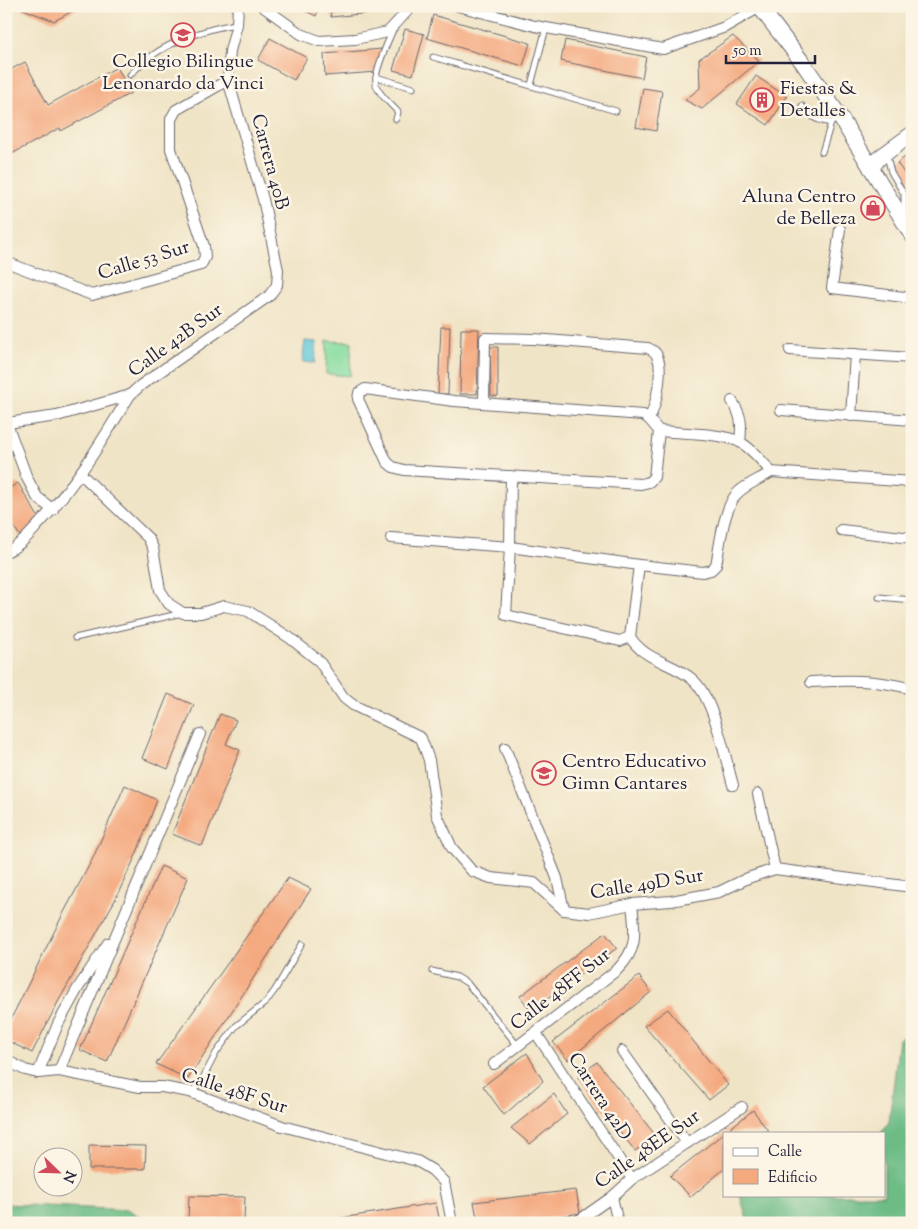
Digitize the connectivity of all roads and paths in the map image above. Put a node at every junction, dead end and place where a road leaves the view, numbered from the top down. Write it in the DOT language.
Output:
graph roads {
  1 [pos="238,6"];
  2 [pos="262,6"];
  3 [pos="412,6"];
  4 [pos="458,6"];
  5 [pos="759,7"];
  6 [pos="237,24"];
  7 [pos="396,25"];
  8 [pos="546,28"];
  9 [pos="433,57"];
  10 [pos="130,75"];
  11 [pos="376,77"];
  12 [pos="228,80"];
  13 [pos="531,85"];
  14 [pos="413,88"];
  15 [pos="802,106"];
  16 [pos="616,111"];
  17 [pos="396,119"];
  18 [pos="835,120"];
  19 [pos="912,134"];
  20 [pos="822,152"];
  21 [pos="886,153"];
  22 [pos="871,168"];
  23 [pos="840,229"];
  24 [pos="908,229"];
  25 [pos="6,262"];
  26 [pos="269,296"];
  27 [pos="912,298"];
  28 [pos="790,350"];
  29 [pos="855,354"];
  30 [pos="912,358"];
  31 [pos="130,395"];
  32 [pos="732,401"];
  33 [pos="484,402"];
  34 [pos="781,410"];
  35 [pos="850,416"];
  36 [pos="649,419"];
  37 [pos="912,420"];
  38 [pos="7,422"];
  39 [pos="659,431"];
  40 [pos="740,442"];
  41 [pos="771,472"];
  42 [pos="81,474"];
  43 [pos="511,476"];
  44 [pos="912,482"];
  45 [pos="53,510"];
  46 [pos="841,530"];
  47 [pos="391,538"];
  48 [pos="912,538"];
  49 [pos="510,546"];
  50 [pos="6,552"];
  51 [pos="639,565"];
  52 [pos="879,597"];
  53 [pos="912,600"];
  54 [pos="183,613"];
  55 [pos="630,637"];
  56 [pos="75,638"];
  57 [pos="811,682"];
  58 [pos="912,689"];
  59 [pos="200,734"];
  60 [pos="505,748"];
  61 [pos="734,786"];
  62 [pos="758,794"];
  63 [pos="775,869"];
  64 [pos="912,886"];
  65 [pos="632,904"];
  66 [pos="564,910"];
  67 [pos="122,921"];
  68 [pos="302,944"];
  69 [pos="432,972"];
  70 [pos="536,1033"];
  71 [pos="518,1046"];
  72 [pos="622,1052"];
  73 [pos="6,1060"];
  74 [pos="494,1064"];
  75 [pos="59,1071"];
  76 [pos="38,1073"];
  77 [pos="190,1092"];
  78 [pos="742,1107"];
  79 [pos="687,1143"];
  80 [pos="632,1179"];
  81 [pos="612,1197"];
  82 [pos="452,1223"];
  83 [pos="574,1223"];
  84 [pos="618,1223"];
  1 -- 6 [label="street, Carrera 40B"];
  2 -- 7 [label="street"];
  3 -- 7 [label="street"];
  4 -- 8 [label="street"];
  5 -- 8 [label="street"];
  5 -- 18 [label="main road"];
  6 -- 10 [label="lane"];
  6 -- 12 [label="street, Carrera 40B"];
  7 -- 11 [label="lane"];
  8 -- 13 [label="lane"];
  9 -- 13 [label="lane"];
  11 -- 14 [label="lane"];
  11 -- 17 [label="lane"];
  12 -- 25 [label="street, Calle 53 Sur"];
  12 -- 26 [label="street, Carrera 40B"];
  13 -- 16 [label="lane"];
  15 -- 18 [label="lane"];
  18 -- 20 [label="lane"];
  18 -- 22 [label="main road"];
  19 -- 21 [label="main road"];
  21 -- 22 [label="main road"];
  21 -- 24 [label="lane"];
  22 -- 24 [label="main road"];
  23 -- 27 [label="street"];
  26 -- 31 [label="street, Calle 42B Sur"];
  28 -- 29 [label="street"];
  29 -- 30 [label="street"];
  29 -- 35 [label="street"];
  31 -- 38 [label="street"];
  31 -- 42 [label="street, Calle 42B Sur"];
  32 -- 40 [label="street"];
  33 -- 36 [label="street"];
  33 -- 36 [label="street"];
  33 -- 43 [label="street"];
  34 -- 35 [label="street"];
  35 -- 37 [label="street"];
  36 -- 39 [label="street"];
  38 -- 45 [label="street"];
  39 -- 40 [label="street"];
  39 -- 43 [label="street"];
  40 -- 41 [label="street"];
  41 -- 44 [label="street"];
  41 -- 51 [label="street"];
  42 -- 45 [label="street"];
  42 -- 54 [label="street"];
  43 -- 49 [label="street"];
  45 -- 50 [label="street"];
  46 -- 48 [label="street"];
  47 -- 49 [label="street"];
  49 -- 51 [label="street"];
  49 -- 55 [label="street"];
  51 -- 55 [label="street"];
  52 -- 53 [label="lane"];
  54 -- 56 [label="lane"];
  54 -- 66 [label="street"];
  55 -- 61 [label="street"];
  57 -- 58 [label="street"];
  59 -- 67 [label="street"];
  60 -- 66 [label="street"];
  62 -- 63 [label="street"];
  63 -- 64 [label="street, Calle 49D Sur"];
  63 -- 65 [label="street, Calle 49D Sur"];
  65 -- 66 [label="street, Calle 49D Sur"];
  65 -- 70 [label="street, Calle 48FF Sur"];
  67 -- 75 [label="street"];
  67 -- 76 [label="street"];
  68 -- 77 [label="lane"];
  69 -- 71 [label="lane"];
  70 -- 71 [label="street, Calle 48FF Sur"];
  70 -- 80 [label="street, Carrera 42D"];
  71 -- 74 [label="street, Calle 48FF Sur"];
  72 -- 79 [label="street"];
  73 -- 76 [label="street, Calle 48F Sur"];
  75 -- 76 [label="street, Calle 48F Sur"];
  75 -- 77 [label="street, Calle 48F Sur"];
  77 -- 82 [label="street, Calle 48F Sur"];
  78 -- 79 [label="street, Calle 48EE Sur"];
  79 -- 80 [label="street, Calle 48EE Sur"];
  80 -- 81 [label="street, Calle 48EE Sur"];
  81 -- 83 [label="street, Calle 48EE Sur"];
  81 -- 84 [label="street"];
}
